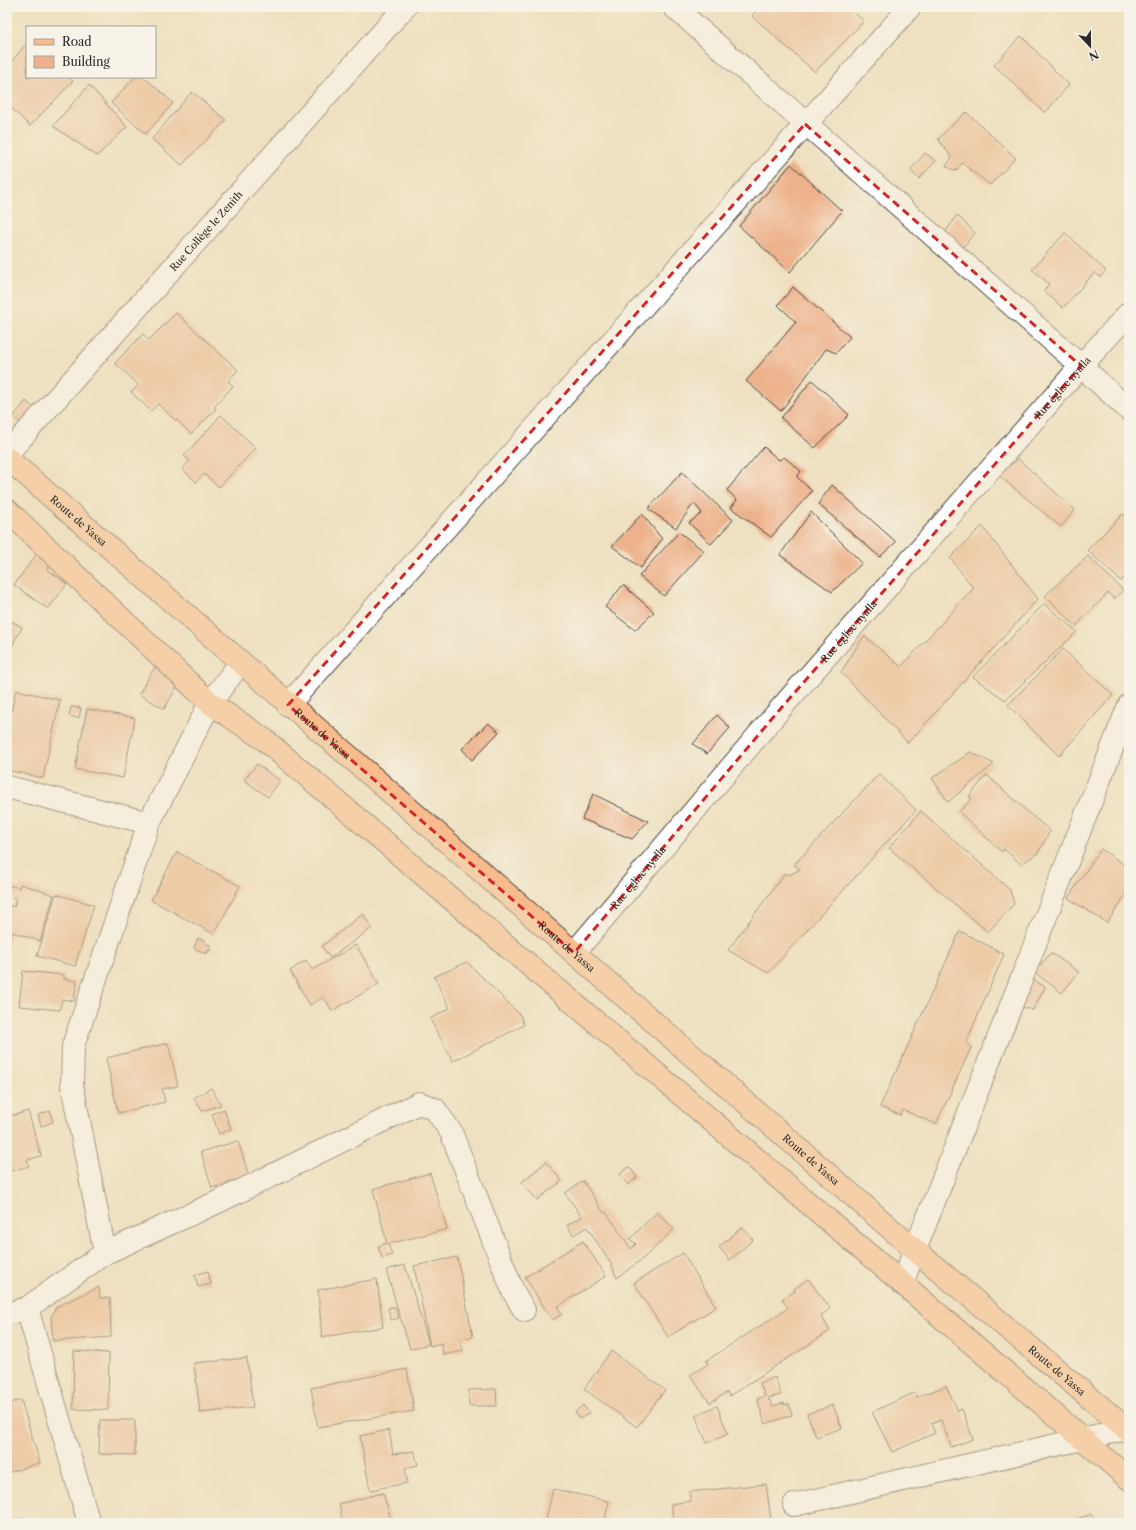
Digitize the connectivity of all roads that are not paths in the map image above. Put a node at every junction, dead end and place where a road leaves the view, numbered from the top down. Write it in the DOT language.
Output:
graph roads {
  1 [pos="405,7"];
  2 [pos="674,7"];
  3 [pos="910,7"];
  4 [pos="805,124"];
  5 [pos="1129,314"];
  6 [pos="1081,366"];
  7 [pos="1129,410"];
  8 [pos="7,454"];
  9 [pos="7,458"];
  10 [pos="7,510"];
  11 [pos="241,662"];
  12 [pos="210,703"];
  13 [pos="288,705"];
  14 [pos="1129,705"];
  15 [pos="7,787"];
  16 [pos="149,822"];
  17 [pos="574,953"];
  18 [pos="916,1250"];
  19 [pos="105,1253"];
  20 [pos="902,1283"];
  21 [pos="524,1310"];
  22 [pos="17,1311"];
  23 [pos="1128,1428"];
  24 [pos="1081,1439"];
  25 [pos="1129,1480"];
  26 [pos="794,1505"];
  27 [pos="88,1523"];
  1 -- 8 [label="street, Rue Collège le Zenith"];
  2 -- 4 [label="street"];
  3 -- 4 [label="street"];
  4 -- 6 [label="street"];
  4 -- 13 [label="street"];
  5 -- 6 [label="street, Rue église nyalla"];
  6 -- 7 [label="street"];
  6 -- 17 [label="street, Rue église nyalla"];
  9 -- 11 [label="main road, Route de Yassa"];
  10 -- 12 [label="main road"];
  11 -- 12 [label="street"];
  11 -- 13 [label="main road, Route de Yassa"];
  12 -- 16 [label="street"];
  12 -- 20 [label="main road"];
  13 -- 17 [label="main road, Route de Yassa"];
  14 -- 18 [label="street"];
  15 -- 16 [label="street"];
  16 -- 19 [label="street"];
  17 -- 18 [label="main road, Route de Yassa"];
  18 -- 20 [label="street"];
  18 -- 23 [label="main road, Route de Yassa"];
  19 -- 21 [label="street"];
  19 -- 22 [label="street"];
  20 -- 24 [label="main road"];
  22 -- 27 [label="street"];
  23 -- 24 [label="street"];
  24 -- 25 [label="main road"];
  24 -- 26 [label="street"];
}
